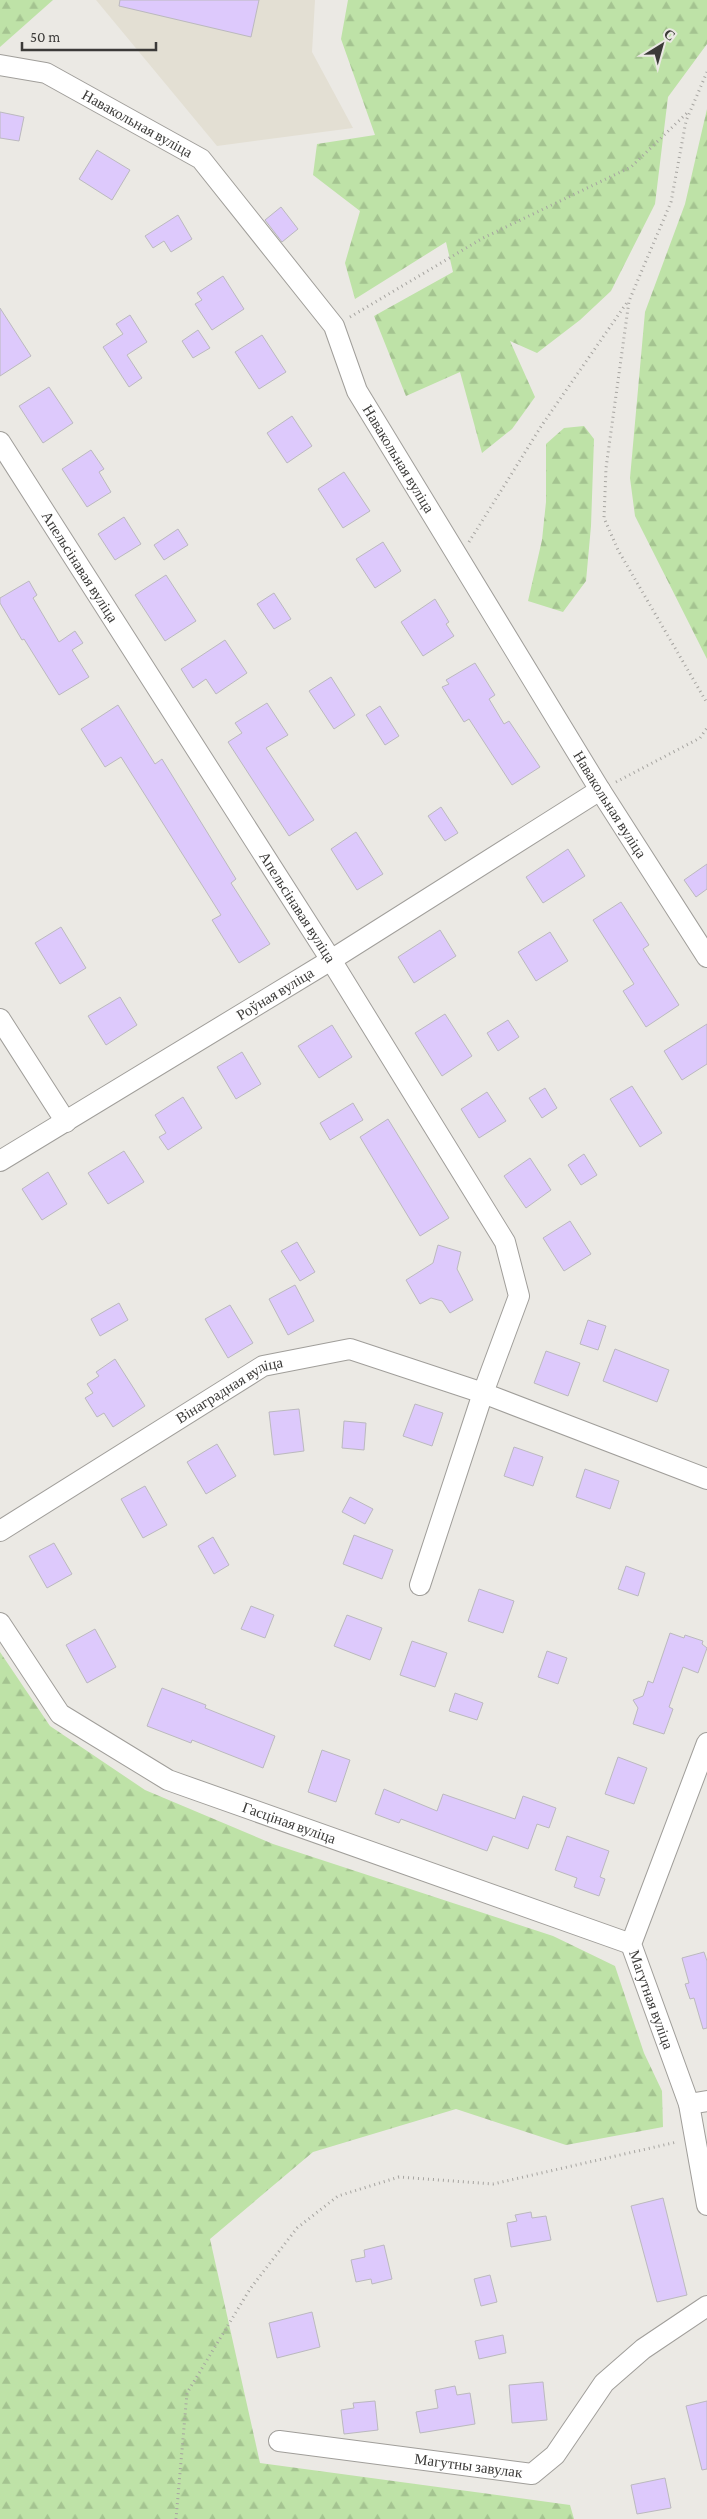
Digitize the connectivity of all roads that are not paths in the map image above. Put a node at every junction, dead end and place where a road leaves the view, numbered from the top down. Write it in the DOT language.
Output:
graph roads {
  1 [pos="0,65"];
  2 [pos="0,442"];
  3 [pos="600,790"];
  4 [pos="707,956"];
  5 [pos="331,960"];
  6 [pos="0,1019"];
  7 [pos="66,1122"];
  8 [pos="0,1161"];
  9 [pos="483,1393"];
  10 [pos="707,1479"];
  11 [pos="0,1531"];
  12 [pos="420,1585"];
  13 [pos="0,1623"];
  14 [pos="707,1743"];
  15 [pos="631,1944"];
  16 [pos="698,2103"];
  17 [pos="707,2205"];
  18 [pos="707,2306"];
  19 [pos="279,2441"];
  1 -- 3 [label="street, Навакольная вуліца"];
  2 -- 5 [label="street, Апельсінавая вуліца"];
  3 -- 4 [label="street, Навакольная вуліца"];
  3 -- 5 [label="street, Роўная вуліца"];
  5 -- 7 [label="street, Роўная вуліца"];
  5 -- 9 [label="street, Апельсінавая вуліца"];
  6 -- 7 [label="street"];
  7 -- 8 [label="street, Роўная вуліца"];
  9 -- 10 [label="street, Вінаградная вуліца"];
  9 -- 11 [label="street, Вінаградная вуліца"];
  9 -- 12 [label="street"];
  13 -- 15 [label="street, Гасціная вуліца"];
  14 -- 15 [label="street, Магутная вуліца"];
  15 -- 16 [label="street, Магутная вуліца"];
  16 -- 17 [label="street, Магутная вуліца"];
  18 -- 19 [label="street, Магутны завулак"];
}
